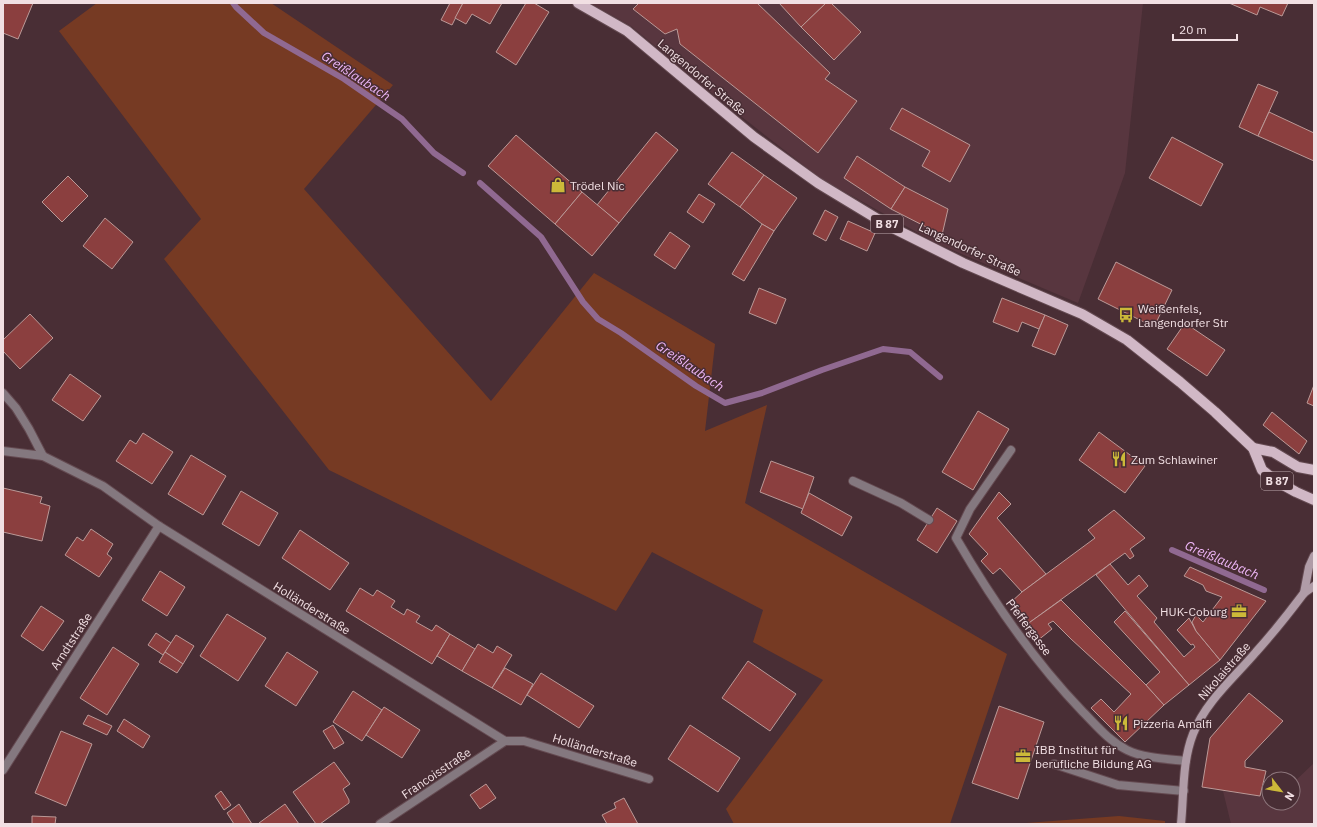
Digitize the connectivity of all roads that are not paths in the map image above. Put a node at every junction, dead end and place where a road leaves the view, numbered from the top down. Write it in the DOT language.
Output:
graph roads {
  1 [pos="578,3"];
  2 [pos="3,392"];
  3 [pos="1253,448"];
  4 [pos="1011,450"];
  5 [pos="3,451"];
  6 [pos="43,456"];
  7 [pos="1314,470"];
  8 [pos="853,481"];
  9 [pos="1314,500"];
  10 [pos="929,520"];
  11 [pos="158,526"];
  12 [pos="1314,556"];
  13 [pos="1314,586"];
  14 [pos="1304,593"];
  15 [pos="505,741"];
  16 [pos="1186,761"];
  17 [pos="1054,764"];
  18 [pos="3,770"];
  19 [pos="649,779"];
  20 [pos="1184,791"];
  21 [pos="380,824"];
  22 [pos="1181,824"];
  1 -- 3 [label="main road, Langendorfer Straße / B 87"];
  2 -- 6 [label="street"];
  3 -- 7 [label="main road, B 87"];
  3 -- 9 [label="main road, Langendorfer Straße / B 87"];
  4 -- 16 [label="street, Pfeffergasse"];
  5 -- 6 [label="street, Holländerstraße"];
  6 -- 11 [label="street, Holländerstraße"];
  8 -- 10 [label="street"];
  11 -- 15 [label="street, Holländerstraße"];
  11 -- 18 [label="street, Arndtstraße"];
  12 -- 14 [label="main road"];
  13 -- 14 [label="main road, Nikolaistraße"];
  14 -- 16 [label="main road, Nikolaistraße"];
  15 -- 19 [label="street, Holländerstraße"];
  15 -- 21 [label="street, Francoisstraße"];
  16 -- 20 [label="main road, Nikolaistraße"];
  17 -- 20 [label="street"];
  20 -- 22 [label="main road, Nikolaistraße"];
}
